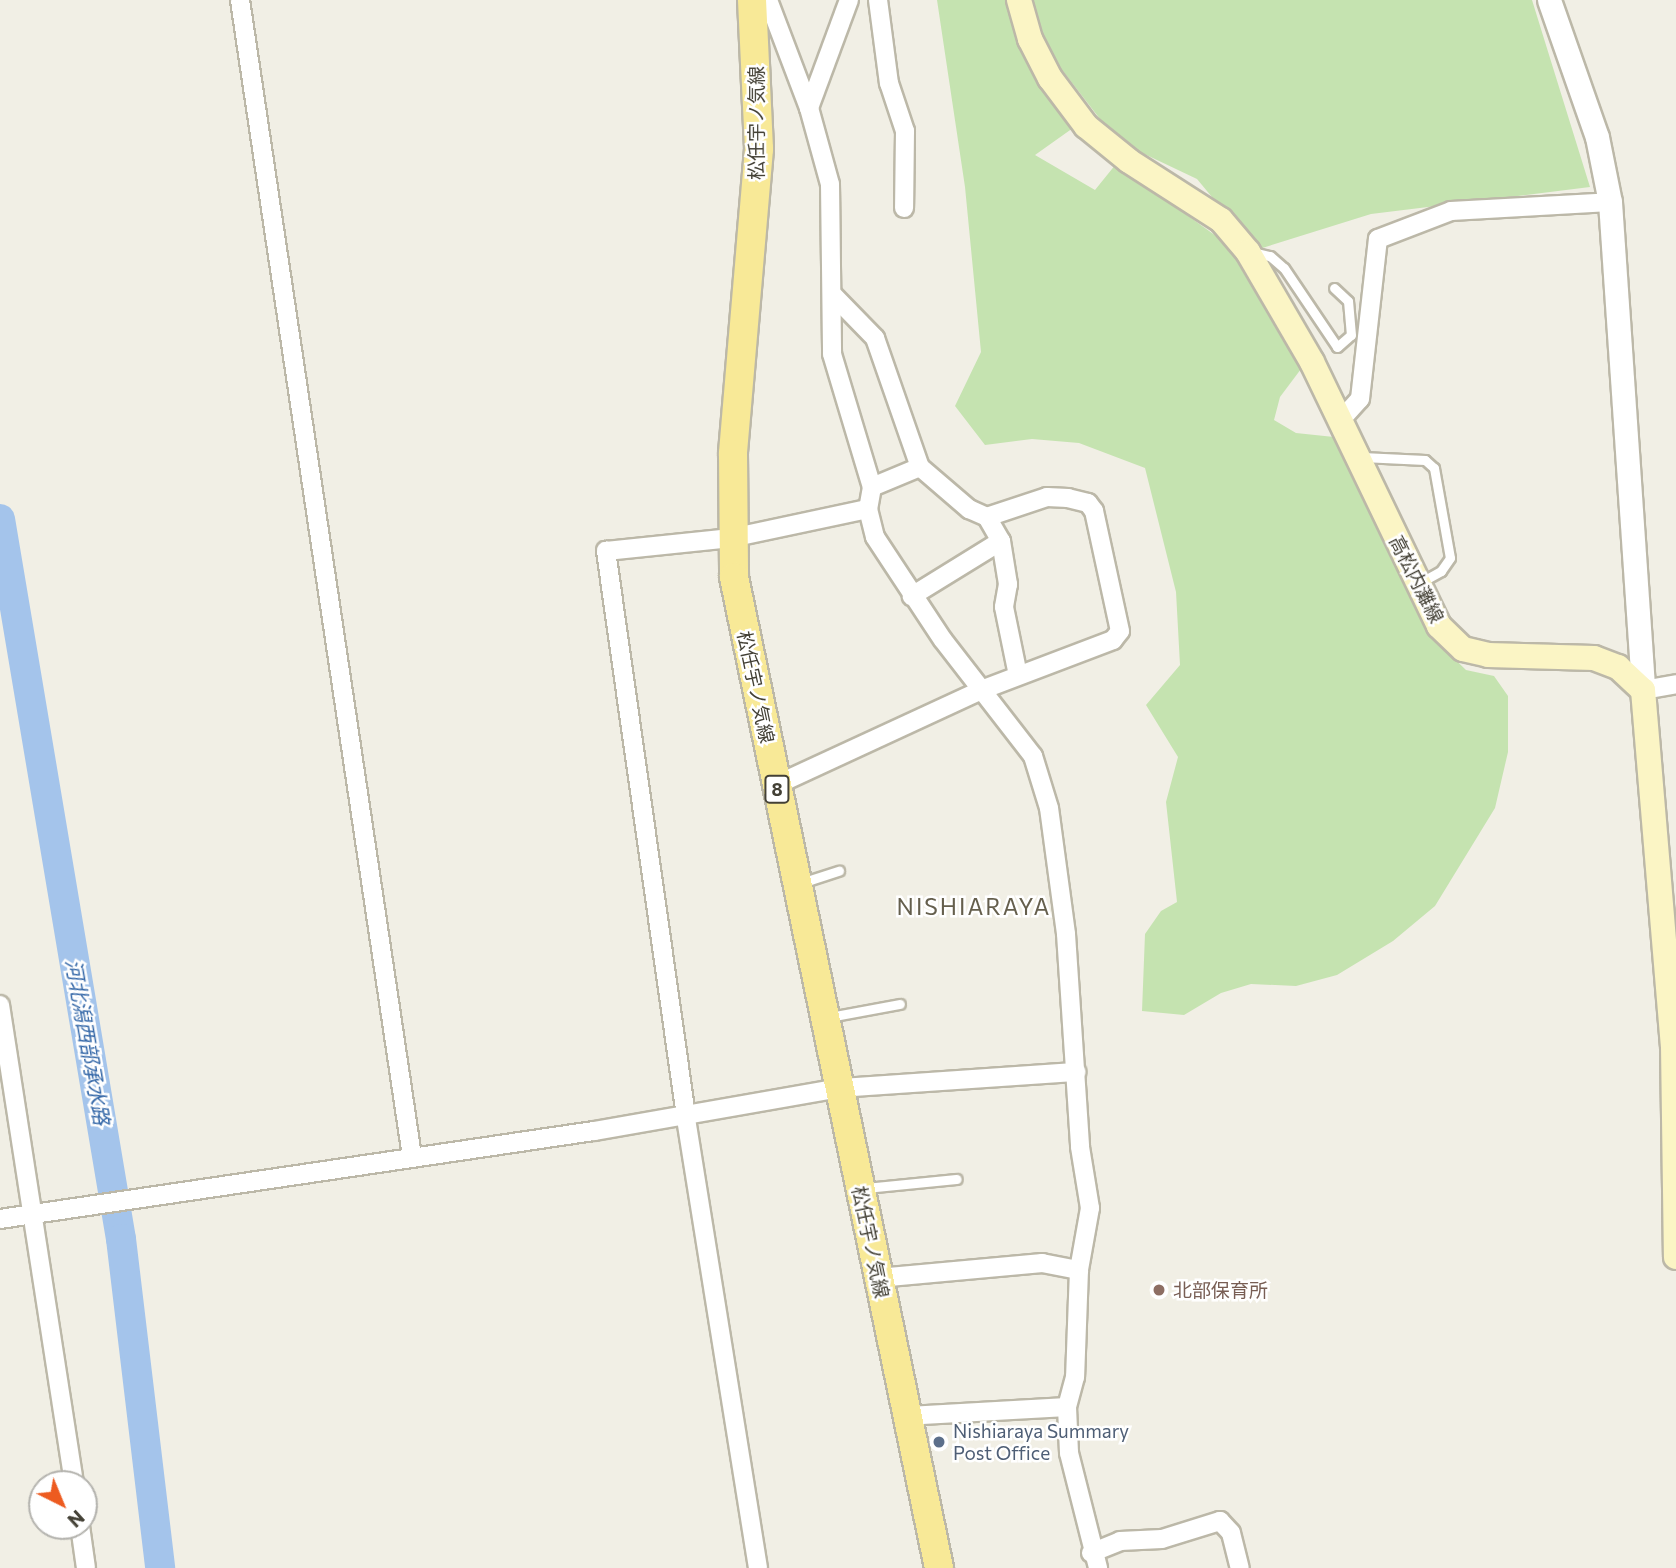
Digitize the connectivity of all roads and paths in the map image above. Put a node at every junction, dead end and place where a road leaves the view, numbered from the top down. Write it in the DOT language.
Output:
graph roads {
  1 [pos="240,0"];
  2 [pos="752,0"];
  3 [pos="768,0"];
  4 [pos="849,0"];
  5 [pos="878,0"];
  6 [pos="1019,0"];
  7 [pos="1549,0"];
  8 [pos="809,108"];
  9 [pos="1610,202"];
  10 [pos="904,208"];
  11 [pos="1248,251"];
  12 [pos="1334,288"];
  13 [pos="834,296"];
  14 [pos="1339,422"];
  15 [pos="1357,457"];
  16 [pos="920,467"];
  17 [pos="872,487"];
  18 [pos="868,509"];
  19 [pos="987,517"];
  20 [pos="731,538"];
  21 [pos="1001,541"];
  22 [pos="1419,584"];
  23 [pos="912,596"];
  24 [pos="1018,675"];
  25 [pos="1676,684"];
  26 [pos="984,689"];
  27 [pos="1643,691"];
  28 [pos="776,785"];
  29 [pos="839,871"];
  30 [pos="797,884"];
  31 [pos="900,1004"];
  32 [pos="0,1005"];
  33 [pos="824,1018"];
  34 [pos="1076,1072"];
  35 [pos="840,1088"];
  36 [pos="686,1116"];
  37 [pos="412,1157"];
  38 [pos="957,1179"];
  39 [pos="860,1189"];
  40 [pos="34,1214"];
  41 [pos="0,1219"];
  42 [pos="1676,1257"];
  43 [pos="1079,1270"];
  44 [pos="878,1278"];
  45 [pos="1067,1407"];
  46 [pos="908,1416"];
  47 [pos="72,1470"];
  48 [pos="82,1540"];
  49 [pos="1095,1561"];
  50 [pos="86,1568"];
  51 [pos="758,1568"];
  52 [pos="939,1568"];
  53 [pos="1240,1568"];
  1 -- 37 [label="street"];
  2 -- 20 [label="main road, 松任宇ノ気線 / 8"];
  3 -- 8 [label="street"];
  4 -- 8 [label="street"];
  5 -- 10 [label="street"];
  6 -- 11 [label="main road, 高松内灘線"];
  7 -- 9 [label="street"];
  8 -- 13 [label="street"];
  9 -- 14 [label="street"];
  9 -- 27 [label="street"];
  11 -- 12 [label="lane"];
  11 -- 14 [label="main road, 高松内灘線"];
  13 -- 16 [label="street"];
  13 -- 17 [label="street"];
  14 -- 15 [label="main road, 高松内灘線"];
  15 -- 22 [label="main road, 高松内灘線"];
  15 -- 22 [label="lane"];
  16 -- 17 [label="street"];
  16 -- 19 [label="street"];
  17 -- 18 [label="street"];
  18 -- 20 [label="street"];
  18 -- 23 [label="street"];
  19 -- 21 [label="street"];
  19 -- 24 [label="street"];
  20 -- 28 [label="main road, 松任宇ノ気線 / 8"];
  20 -- 36 [label="street"];
  21 -- 23 [label="street"];
  21 -- 24 [label="street"];
  22 -- 27 [label="main road, 高松内灘線"];
  23 -- 26 [label="street"];
  24 -- 26 [label="street"];
  25 -- 27 [label="street"];
  26 -- 28 [label="street"];
  26 -- 34 [label="street"];
  27 -- 42 [label="main road"];
  28 -- 30 [label="main road, 松任宇ノ気線 / 8"];
  29 -- 30 [label="lane"];
  30 -- 33 [label="main road, 松任宇ノ気線 / 8"];
  31 -- 33 [label="lane"];
  32 -- 40 [label="street"];
  33 -- 35 [label="main road, 松任宇ノ気線 / 8"];
  34 -- 35 [label="street"];
  34 -- 43 [label="street"];
  35 -- 36 [label="street"];
  35 -- 39 [label="main road, 松任宇ノ気線 / 8"];
  36 -- 37 [label="street"];
  36 -- 51 [label="street"];
  37 -- 40 [label="street"];
  38 -- 39 [label="lane"];
  39 -- 44 [label="main road, 松任宇ノ気線 / 8"];
  40 -- 41 [label="street"];
  40 -- 47 [label="street"];
  43 -- 44 [label="street"];
  43 -- 45 [label="street"];
  44 -- 46 [label="main road, 松任宇ノ気線 / 8"];
  45 -- 46 [label="street"];
  45 -- 49 [label="street"];
  46 -- 52 [label="main road, 松任宇ノ気線 / 8"];
  48 -- 50 [label="street"];
  49 -- 53 [label="street"];
}
